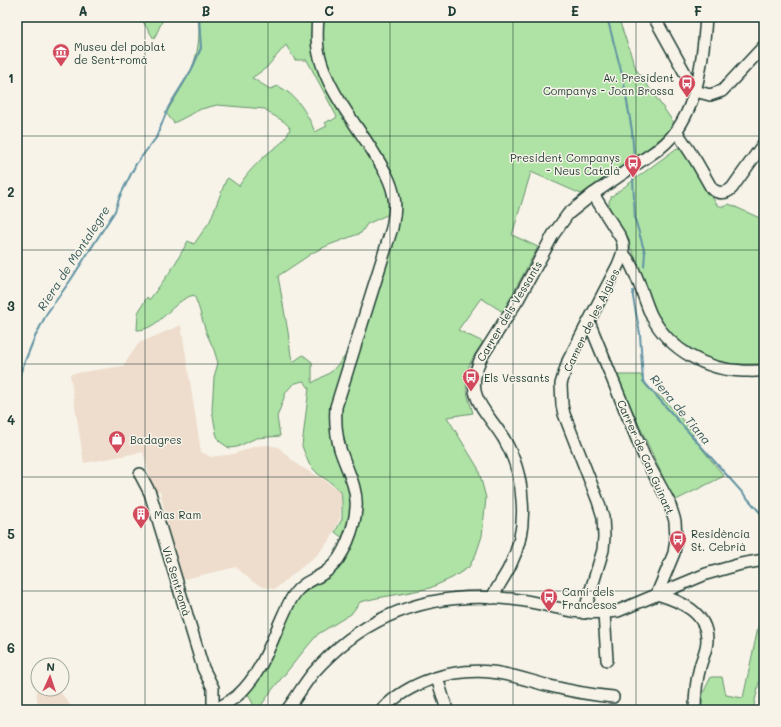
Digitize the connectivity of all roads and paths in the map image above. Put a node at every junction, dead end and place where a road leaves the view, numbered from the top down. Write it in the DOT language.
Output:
graph roads {
  1 [pos="318,17"];
  2 [pos="654,17"];
  3 [pos="706,17"];
  4 [pos="764,46"];
  5 [pos="695,91"];
  6 [pos="677,132"];
  7 [pos="764,143"];
  8 [pos="593,194"];
  9 [pos="623,253"];
  10 [pos="589,322"];
  11 [pos="764,370"];
  12 [pos="140,474"];
  13 [pos="764,560"];
  14 [pos="657,594"];
  15 [pos="492,598"];
  16 [pos="645,600"];
  17 [pos="678,601"];
  18 [pos="584,613"];
  19 [pos="604,613"];
  20 [pos="607,660"];
  21 [pos="437,678"];
  22 [pos="213,688"];
  23 [pos="613,697"];
  24 [pos="232,700"];
  25 [pos="214,710"];
  26 [pos="286,710"];
  27 [pos="382,710"];
  28 [pos="447,710"];
  29 [pos="695,710"];
  1 -- 24 [label="street"];
  2 -- 5 [label="street"];
  3 -- 5 [label="street, Carrer dels Vessants"];
  4 -- 5 [label="street"];
  5 -- 6 [label="street, Carrer dels Vessants"];
  6 -- 7 [label="street"];
  6 -- 8 [label="street, Carrer dels Vessants"];
  8 -- 9 [label="street"];
  8 -- 15 [label="street, Carrer dels Vessants"];
  9 -- 10 [label="street, Carrer de les Aigües"];
  9 -- 11 [label="street"];
  10 -- 14 [label="street, Carrer de Can Guinart"];
  10 -- 18 [label="street, Carrer de les Aigües"];
  12 -- 22 [label="street, Via Sentromà"];
  13 -- 14 [label="street"];
  14 -- 16 [label="street"];
  14 -- 17 [label="street"];
  15 -- 18 [label="street"];
  15 -- 26 [label="street"];
  16 -- 17 [label="street"];
  16 -- 19 [label="street"];
  17 -- 29 [label="street"];
  18 -- 19 [label="street"];
  19 -- 20 [label="street"];
  21 -- 23 [label="street"];
  21 -- 27 [label="street"];
  21 -- 28 [label="street"];
  22 -- 24 [label="street"];
  22 -- 25 [label="street, Via Sentromà"];
  24 -- 25 [label="street"];
}
